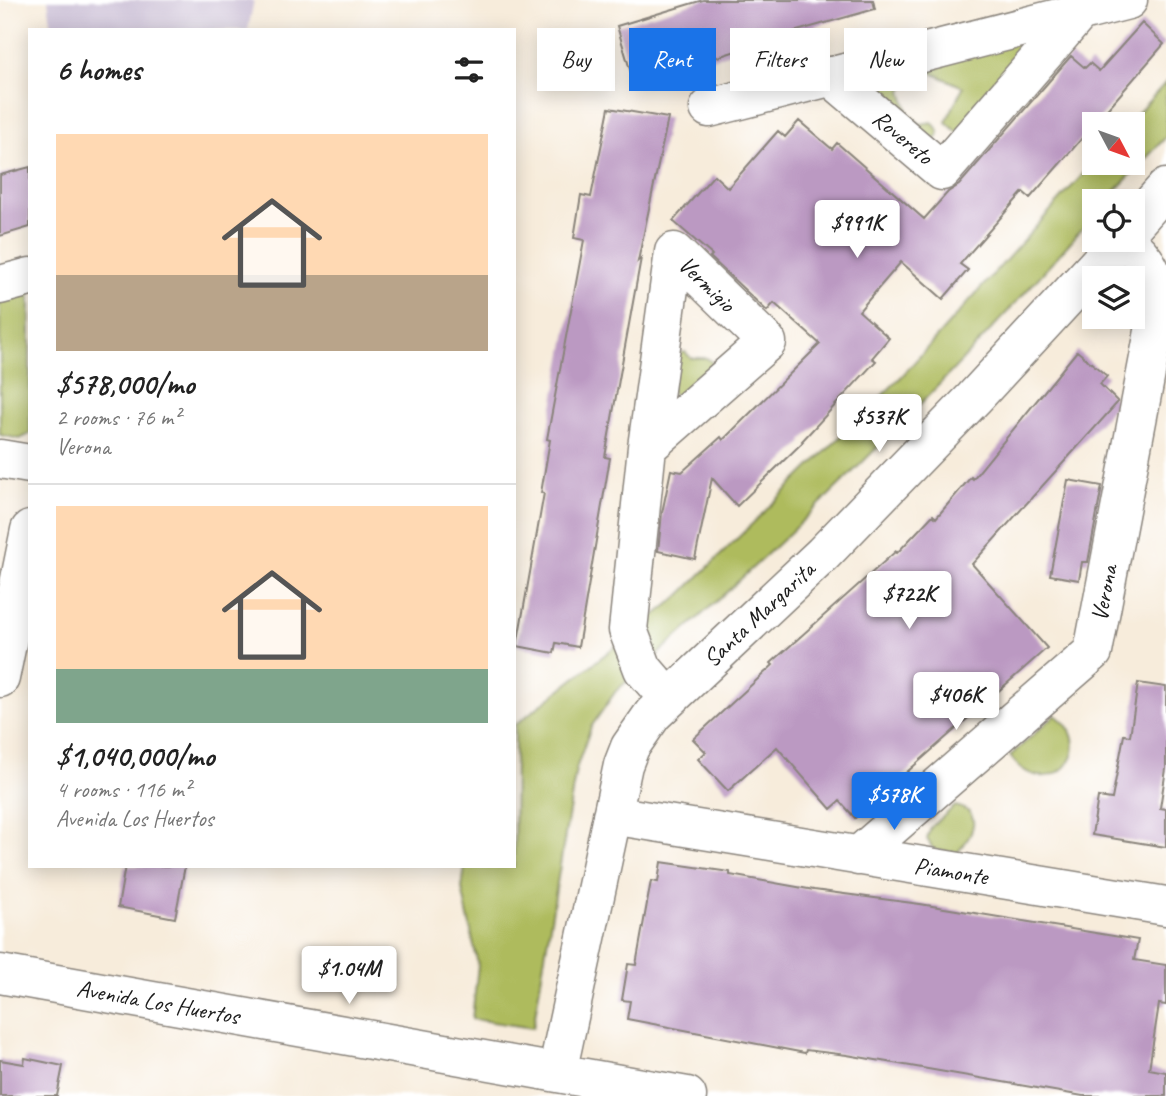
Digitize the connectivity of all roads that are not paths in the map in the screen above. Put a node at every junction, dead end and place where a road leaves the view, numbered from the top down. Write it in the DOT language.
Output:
graph roads {
  1 [pos="1128,0"];
  2 [pos="1081,11"];
  3 [pos="830,76"];
  4 [pos="773,91"];
  5 [pos="709,108"];
  6 [pos="1166,188"];
  7 [pos="1145,211"];
  8 [pos="1111,252"];
  9 [pos="1137,252"];
  10 [pos="28,278"];
  11 [pos="0,285"];
  12 [pos="647,447"];
  13 [pos="0,459"];
  14 [pos="28,464"];
  15 [pos="28,540"];
  16 [pos="0,678"];
  17 [pos="669,699"];
  18 [pos="612,815"];
  19 [pos="858,856"];
  20 [pos="1166,906"];
  21 [pos="0,974"];
  22 [pos="556,1073"];
  23 [pos="687,1096"];
  1 -- 2 [label="street"];
  2 -- 3 [label="street"];
  2 -- 3 [label="street, Rovereto"];
  4 -- 5 [label="street"];
  6 -- 7 [label="street"];
  8 -- 17 [label="street, Santa Margarita"];
  9 -- 19 [label="street, Verona"];
  10 -- 11 [label="street"];
  12 -- 12 [label="street, Vermigio"];
  12 -- 17 [label="street, Vermigio"];
  13 -- 14 [label="street"];
  15 -- 16 [label="street"];
  17 -- 18 [label="street, Santa Margarita"];
  18 -- 19 [label="street, Piamonte"];
  18 -- 22 [label="street, Santa Margarita"];
  19 -- 20 [label="street, Piamonte"];
  21 -- 22 [label="street, Avenida Los Huertos"];
  22 -- 23 [label="street, Avenida Los Huertos"];
}
